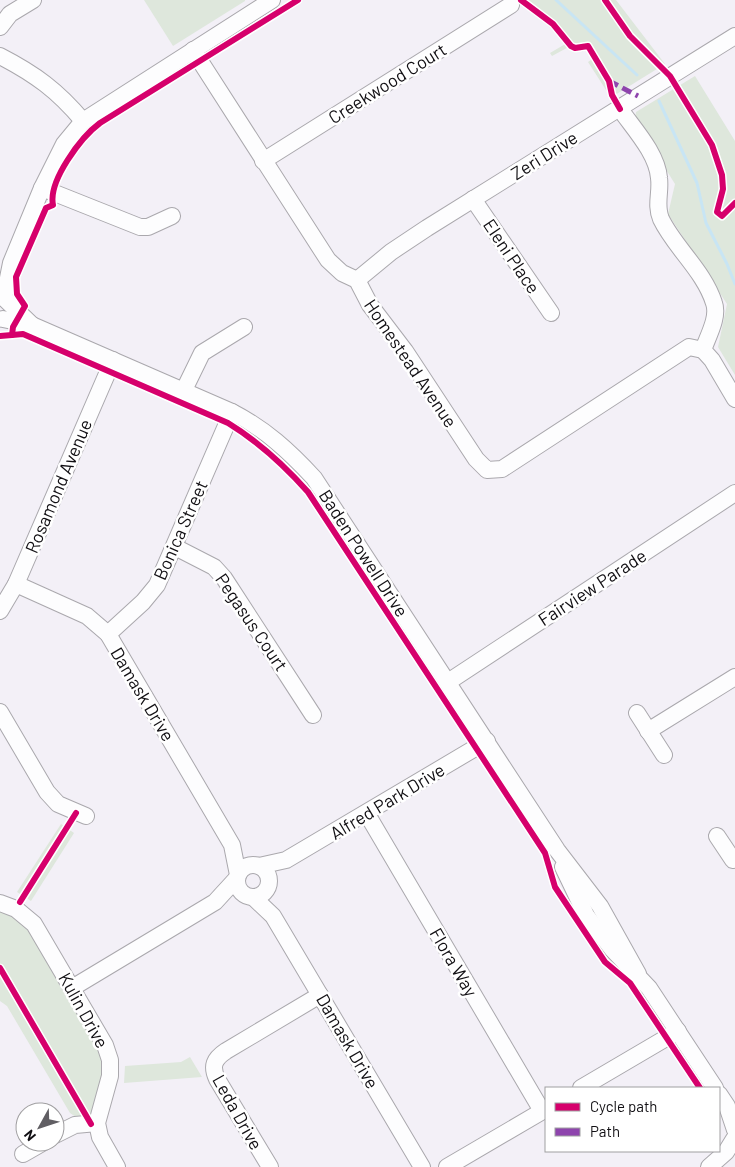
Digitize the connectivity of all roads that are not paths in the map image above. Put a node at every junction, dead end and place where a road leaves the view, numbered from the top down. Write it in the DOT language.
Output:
graph roads {
  1 [pos="33,0"];
  2 [pos="272,0"];
  3 [pos="511,5"];
  4 [pos="0,27"];
  5 [pos="735,36"];
  6 [pos="193,50"];
  7 [pos="0,56"];
  8 [pos="620,109"];
  9 [pos="83,120"];
  10 [pos="264,161"];
  11 [pos="42,188"];
  12 [pos="473,199"];
  13 [pos="172,216"];
  14 [pos="5,268"];
  15 [pos="357,280"];
  16 [pos="3,297"];
  17 [pos="551,313"];
  18 [pos="2,321"];
  19 [pos="32,325"];
  20 [pos="244,327"];
  21 [pos="703,350"];
  22 [pos="113,360"];
  23 [pos="184,390"];
  24 [pos="735,399"];
  25 [pos="232,412"];
  26 [pos="735,493"];
  27 [pos="175,547"];
  28 [pos="16,584"];
  29 [pos="0,611"];
  30 [pos="108,634"];
  31 [pos="735,678"];
  32 [pos="448,682"];
  33 [pos="0,712"];
  34 [pos="637,713"];
  35 [pos="313,715"];
  36 [pos="648,731"];
  37 [pos="487,742"];
  38 [pos="664,755"];
  39 [pos="367,814"];
  40 [pos="86,816"];
  41 [pos="232,845"];
  42 [pos="286,860"];
  43 [pos="256,865"];
  44 [pos="237,876"];
  45 [pos="268,885"];
  46 [pos="249,896"];
  47 [pos="215,902"];
  48 [pos="0,903"];
  49 [pos="273,916"];
  50 [pos="72,988"];
  51 [pos="320,995"];
  52 [pos="678,1030"];
  53 [pos="583,1087"];
  54 [pos="714,1087"];
  55 [pos="727,1105"];
  56 [pos="544,1110"];
  57 [pos="97,1123"];
  58 [pos="65,1130"];
  59 [pos="735,1139"];
  60 [pos="26,1152"];
  61 [pos="23,1154"];
  62 [pos="735,1158"];
  63 [pos="713,1165"];
  64 [pos="117,1167"];
  65 [pos="270,1167"];
  66 [pos="422,1167"];
  67 [pos="447,1167"];
  1 -- 4 [label="street"];
  2 -- 6 [label="street"];
  3 -- 10 [label="street, Creekwood Court"];
  5 -- 8 [label="street, Zeri Drive"];
  6 -- 9 [label="street"];
  6 -- 10 [label="street, Homestead Avenue"];
  7 -- 9 [label="street"];
  8 -- 12 [label="street, Zeri Drive"];
  8 -- 21 [label="street"];
  9 -- 11 [label="street"];
  10 -- 15 [label="street, Homestead Avenue"];
  11 -- 13 [label="street"];
  11 -- 14 [label="street"];
  12 -- 15 [label="street, Zeri Drive"];
  12 -- 17 [label="street, Eleni Place"];
  14 -- 16 [label="street"];
  15 -- 21 [label="street, Homestead Avenue"];
  16 -- 18 [label="street"];
  16 -- 19 [label="street, Baden Powell Drive"];
  18 -- 19 [label="street, Baden Powell Drive"];
  19 -- 22 [label="street, Baden Powell Drive"];
  20 -- 23 [label="street"];
  21 -- 24 [label="street"];
  22 -- 23 [label="street, Baden Powell Drive"];
  22 -- 28 [label="street, Rosamond Avenue"];
  23 -- 25 [label="street, Baden Powell Drive"];
  25 -- 27 [label="street, Bonica Street"];
  25 -- 32 [label="street, Baden Powell Drive"];
  26 -- 32 [label="street, Fairview Parade"];
  27 -- 30 [label="street, Bonica Street"];
  27 -- 35 [label="street, Pegasus Court"];
  28 -- 29 [label="street, Rosamond Avenue"];
  28 -- 30 [label="street, Damask Drive"];
  30 -- 41 [label="street, Damask Drive"];
  31 -- 36 [label="street"];
  32 -- 37 [label="street, Baden Powell Drive"];
  33 -- 40 [label="street"];
  34 -- 36 [label="street"];
  36 -- 38 [label="street"];
  37 -- 39 [label="street, Alfred Park Drive"];
  37 -- 52 [label="street, Baden Powell Drive"];
  39 -- 42 [label="street, Alfred Park Drive"];
  39 -- 56 [label="street, Flora Way"];
  41 -- 43 [label="street, Damask Drive"];
  41 -- 44 [label="street, Damask Drive"];
  42 -- 43 [label="street, Alfred Park Drive"];
  42 -- 45 [label="street, Alfred Park Drive"];
  43 -- 44 [label="street"];
  43 -- 45 [label="street"];
  44 -- 46 [label="street"];
  44 -- 47 [label="street"];
  45 -- 46 [label="street"];
  45 -- 49 [label="street, Damask Drive"];
  46 -- 47 [label="street"];
  46 -- 49 [label="street, Damask Drive"];
  47 -- 50 [label="street"];
  48 -- 50 [label="street, Kulin Drive"];
  49 -- 51 [label="street, Damask Drive"];
  50 -- 57 [label="street, Kulin Drive"];
  51 -- 65 [label="street, Leda Drive"];
  51 -- 66 [label="street, Damask Drive"];
  52 -- 53 [label="street"];
  52 -- 54 [label="street, Baden Powell Drive"];
  55 -- 59 [label="street"];
  56 -- 67 [label="street"];
  57 -- 58 [label="street"];
  57 -- 64 [label="street"];
  59 -- 63 [label="street"];
  60 -- 61 [label="street"];
  62 -- 63 [label="street"];
}
